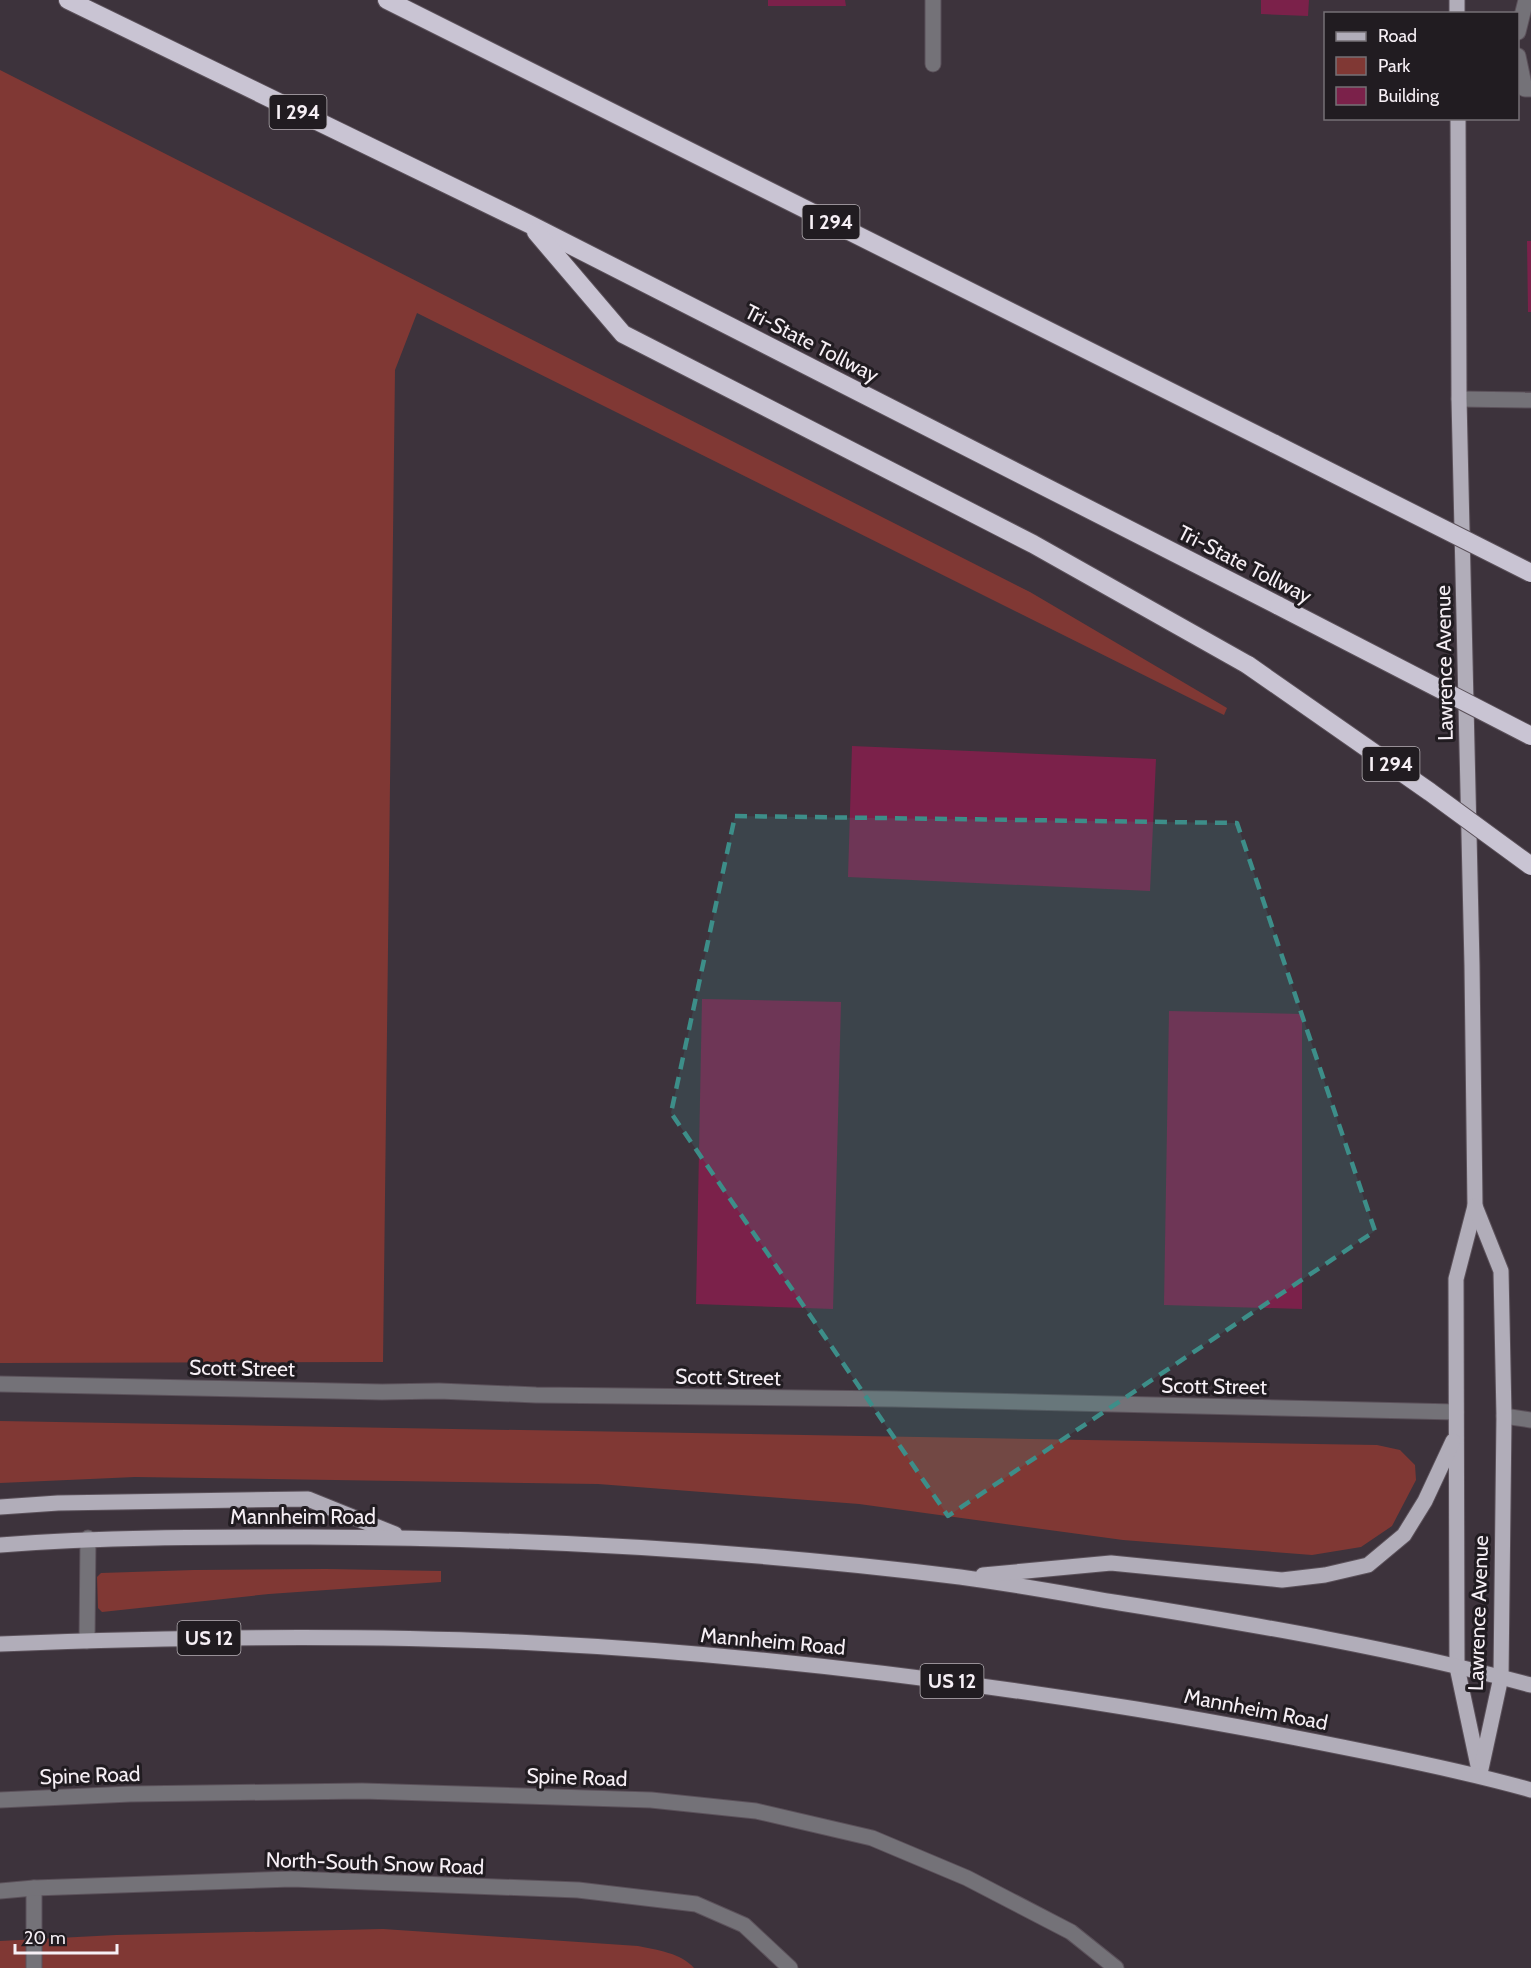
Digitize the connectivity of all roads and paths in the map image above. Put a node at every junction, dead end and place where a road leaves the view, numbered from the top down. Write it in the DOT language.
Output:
graph roads {
  1 [pos="68,0"];
  2 [pos="387,0"];
  3 [pos="933,0"];
  4 [pos="1526,0"];
  5 [pos="1519,28"];
  6 [pos="1519,61"];
  7 [pos="933,64"];
  8 [pos="1531,89"];
  9 [pos="1458,120"];
  10 [pos="529,224"];
  11 [pos="1459,399"];
  12 [pos="1531,399"];
  13 [pos="1531,573"];
  14 [pos="1531,736"];
  15 [pos="1531,866"];
  16 [pos="1475,1206"];
  17 [pos="0,1384"];
  18 [pos="1456,1412"];
  19 [pos="1504,1416"];
  20 [pos="1531,1420"];
  21 [pos="1456,1436"];
  22 [pos="0,1507"];
  23 [pos="403,1537"];
  24 [pos="88,1538"];
  25 [pos="0,1545"];
  26 [pos="962,1577"];
  27 [pos="87,1641"];
  28 [pos="0,1644"];
  29 [pos="1457,1667"];
  30 [pos="1502,1677"];
  31 [pos="1531,1684"];
  32 [pos="1480,1775"];
  33 [pos="1531,1790"];
  34 [pos="0,1800"];
  35 [pos="34,1888"];
  36 [pos="0,1891"];
  37 [pos="34,1968"];
  38 [pos="790,1968"];
  39 [pos="1116,1968"];
  1 -- 10 [label="highway, Tri-State Tollway / I 294"];
  2 -- 13 [label="highway, I 294, bridge"];
  3 -- 7 [label="street"];
  4 -- 5 [label="street"];
  6 -- 8 [label="street"];
  9 -- 11 [label="main road, Lawrence Avenue"];
  10 -- 14 [label="highway, Tri-State Tollway / I 294, bridge"];
  10 -- 15 [label="highway, I 294, bridge"];
  11 -- 12 [label="street"];
  11 -- 16 [label="main road, Lawrence Avenue"];
  16 -- 18 [label="main road, Lawrence Avenue"];
  16 -- 19 [label="main road, Lawrence Avenue"];
  17 -- 18 [label="street, Scott Street"];
  18 -- 21 [label="main road, Lawrence Avenue"];
  19 -- 20 [label="street"];
  19 -- 30 [label="main road, Lawrence Avenue"];
  21 -- 26 [label="main road"];
  21 -- 29 [label="main road, Lawrence Avenue"];
  22 -- 23 [label="main road"];
  23 -- 24 [label="main road, Mannheim Road"];
  23 -- 26 [label="main road, Mannheim Road"];
  24 -- 25 [label="main road, Mannheim Road"];
  24 -- 27 [label="street"];
  26 -- 29 [label="main road, Mannheim Road"];
  27 -- 28 [label="main road, Mannheim Road / US 12"];
  27 -- 32 [label="main road, Mannheim Road / US 12"];
  29 -- 30 [label="main road, Mannheim Road"];
  29 -- 32 [label="main road, Lawrence Avenue"];
  30 -- 31 [label="main road, Mannheim Road"];
  30 -- 32 [label="main road, Lawrence Avenue"];
  32 -- 33 [label="main road, Mannheim Road / US 12"];
  34 -- 39 [label="street, Spine Road"];
  35 -- 36 [label="street, North-South Snow Road"];
  35 -- 37 [label="street"];
  35 -- 38 [label="street, North-South Snow Road"];
}
